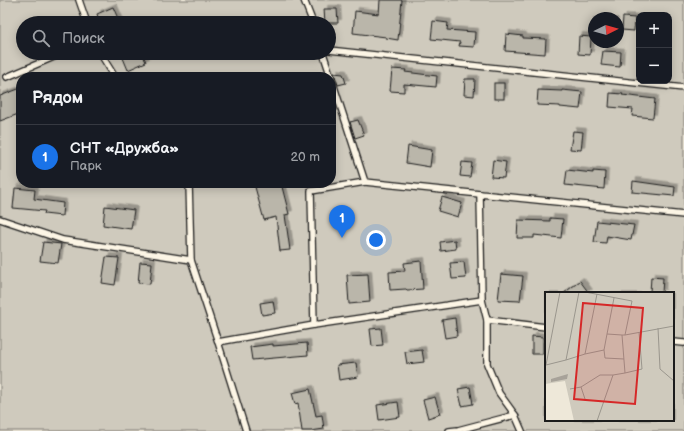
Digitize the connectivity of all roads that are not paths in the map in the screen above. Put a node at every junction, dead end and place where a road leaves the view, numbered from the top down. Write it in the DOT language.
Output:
graph roads {
  1 [pos="79,0"];
  2 [pos="304,0"];
  3 [pos="85,16"];
  4 [pos="310,16"];
  5 [pos="336,51"];
  6 [pos="47,60"];
  7 [pos="104,60"];
  8 [pos="325,60"];
  9 [pos="19,72"];
  10 [pos="112,72"];
  11 [pos="329,72"];
  12 [pos="16,73"];
  13 [pos="7,77"];
  14 [pos="684,88"];
  15 [pos="336,92"];
  16 [pos="365,182"];
  17 [pos="336,187"];
  18 [pos="189,188"];
  19 [pos="329,188"];
  20 [pos="480,194"];
  21 [pos="684,215"];
  22 [pos="0,219"];
  23 [pos="191,260"];
  24 [pos="482,300"];
  25 [pos="487,320"];
  26 [pos="314,325"];
  27 [pos="545,327"];
  28 [pos="218,342"];
  29 [pos="674,342"];
  30 [pos="684,343"];
  31 [pos="516,415"];
  32 [pos="246,431"];
  33 [pos="449,431"];
  34 [pos="522,431"];
  1 -- 3 [label="lane"];
  2 -- 4 [label="lane"];
  5 -- 14 [label="lane"];
  6 -- 9 [label="lane"];
  7 -- 10 [label="lane"];
  8 -- 11 [label="lane"];
  12 -- 13 [label="lane"];
  15 -- 16 [label="lane"];
  16 -- 17 [label="lane"];
  16 -- 20 [label="lane"];
  18 -- 23 [label="lane"];
  19 -- 26 [label="lane"];
  20 -- 21 [label="lane"];
  20 -- 24 [label="lane"];
  22 -- 23 [label="lane"];
  23 -- 28 [label="lane"];
  24 -- 25 [label="lane"];
  24 -- 26 [label="lane"];
  25 -- 27 [label="lane"];
  25 -- 31 [label="lane"];
  26 -- 28 [label="lane"];
  28 -- 32 [label="lane"];
  29 -- 30 [label="lane"];
  31 -- 33 [label="lane"];
  31 -- 34 [label="lane"];
}
